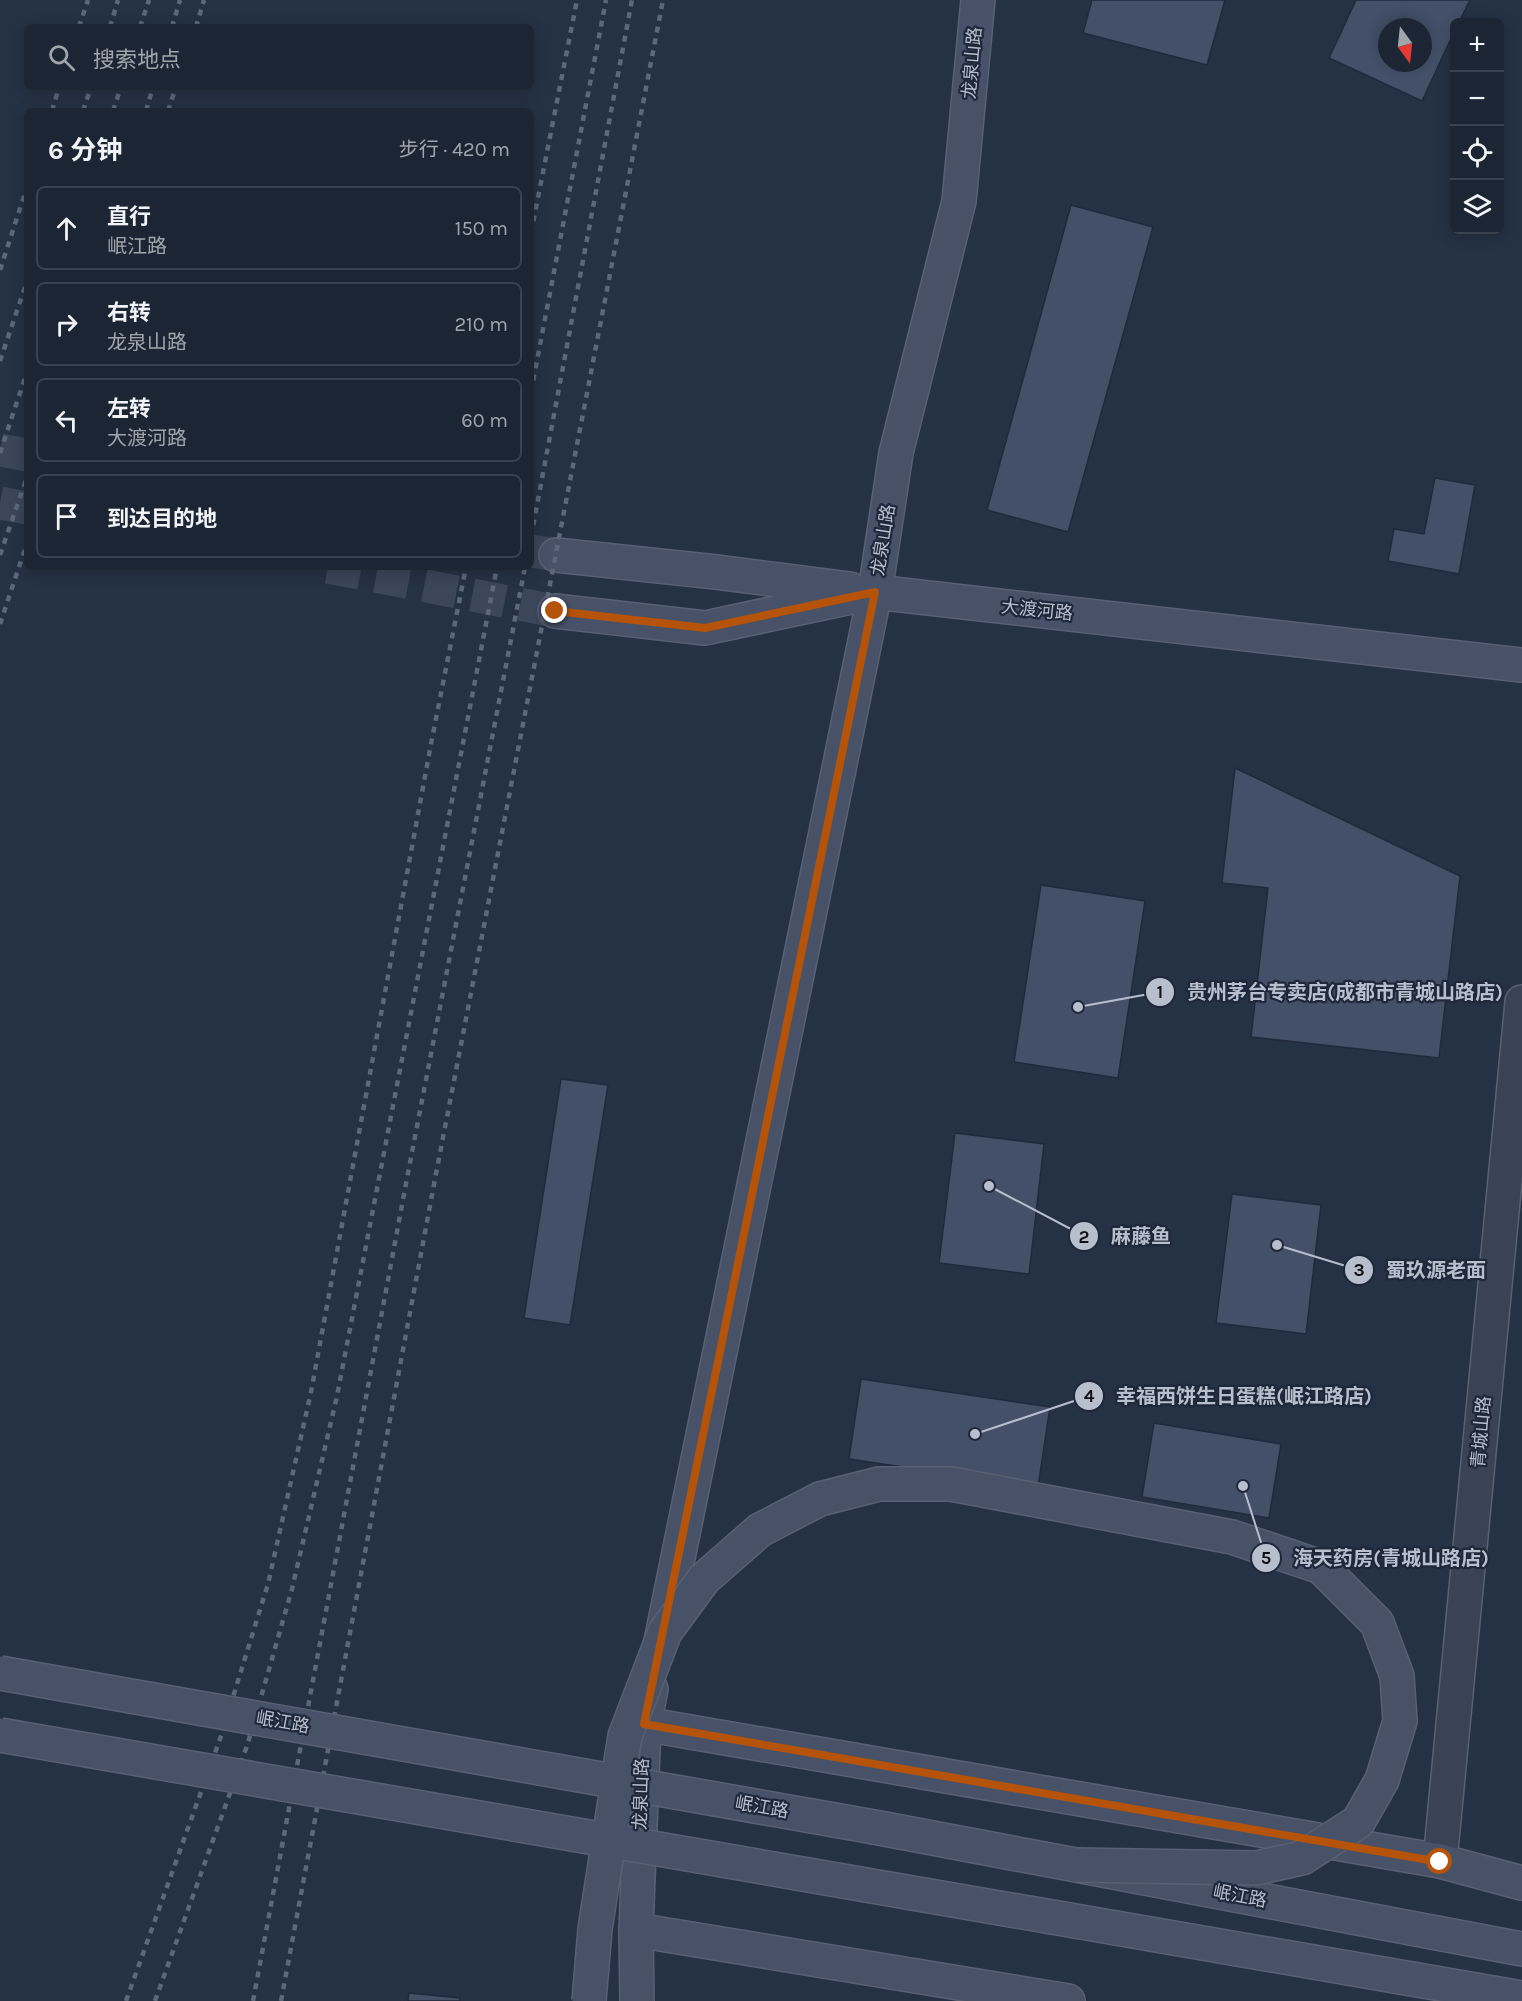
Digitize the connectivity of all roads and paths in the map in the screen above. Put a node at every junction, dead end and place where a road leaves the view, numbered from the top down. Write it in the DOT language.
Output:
graph roads {
  1 [pos="978,0"];
  2 [pos="556,555"];
  3 [pos="875,592"];
  4 [pos="555,611"];
  5 [pos="1522,665"];
  6 [pos="1522,1002"];
  7 [pos="0,1672"];
  8 [pos="644,1724"];
  9 [pos="0,1735"];
  10 [pos="1440,1862"];
  11 [pos="1076,1865"];
  12 [pos="1522,1883"];
  13 [pos="636,1930"];
  14 [pos="1522,1949"];
  15 [pos="1522,1998"];
  16 [pos="589,2001"];
  17 [pos="637,2001"];
  18 [pos="1068,2001"];
  1 -- 3 [label="street, 龙泉山路"];
  2 -- 3 [label="street"];
  3 -- 4 [label="street, 大渡河路"];
  3 -- 5 [label="street, 大渡河路"];
  3 -- 8 [label="street, 龙泉山路"];
  6 -- 10 [label="street, 青城山路"];
  7 -- 11 [label="street, 岷江路, bridge"];
  8 -- 10 [label="street"];
  8 -- 13 [label="street, 龙泉山路"];
  9 -- 15 [label="street, bridge"];
  10 -- 12 [label="street"];
  11 -- 14 [label="street, 岷江路, bridge"];
  11 -- 16 [label="street, bridge"];
  13 -- 17 [label="street, 龙泉山路"];
  13 -- 18 [label="street"];
}
